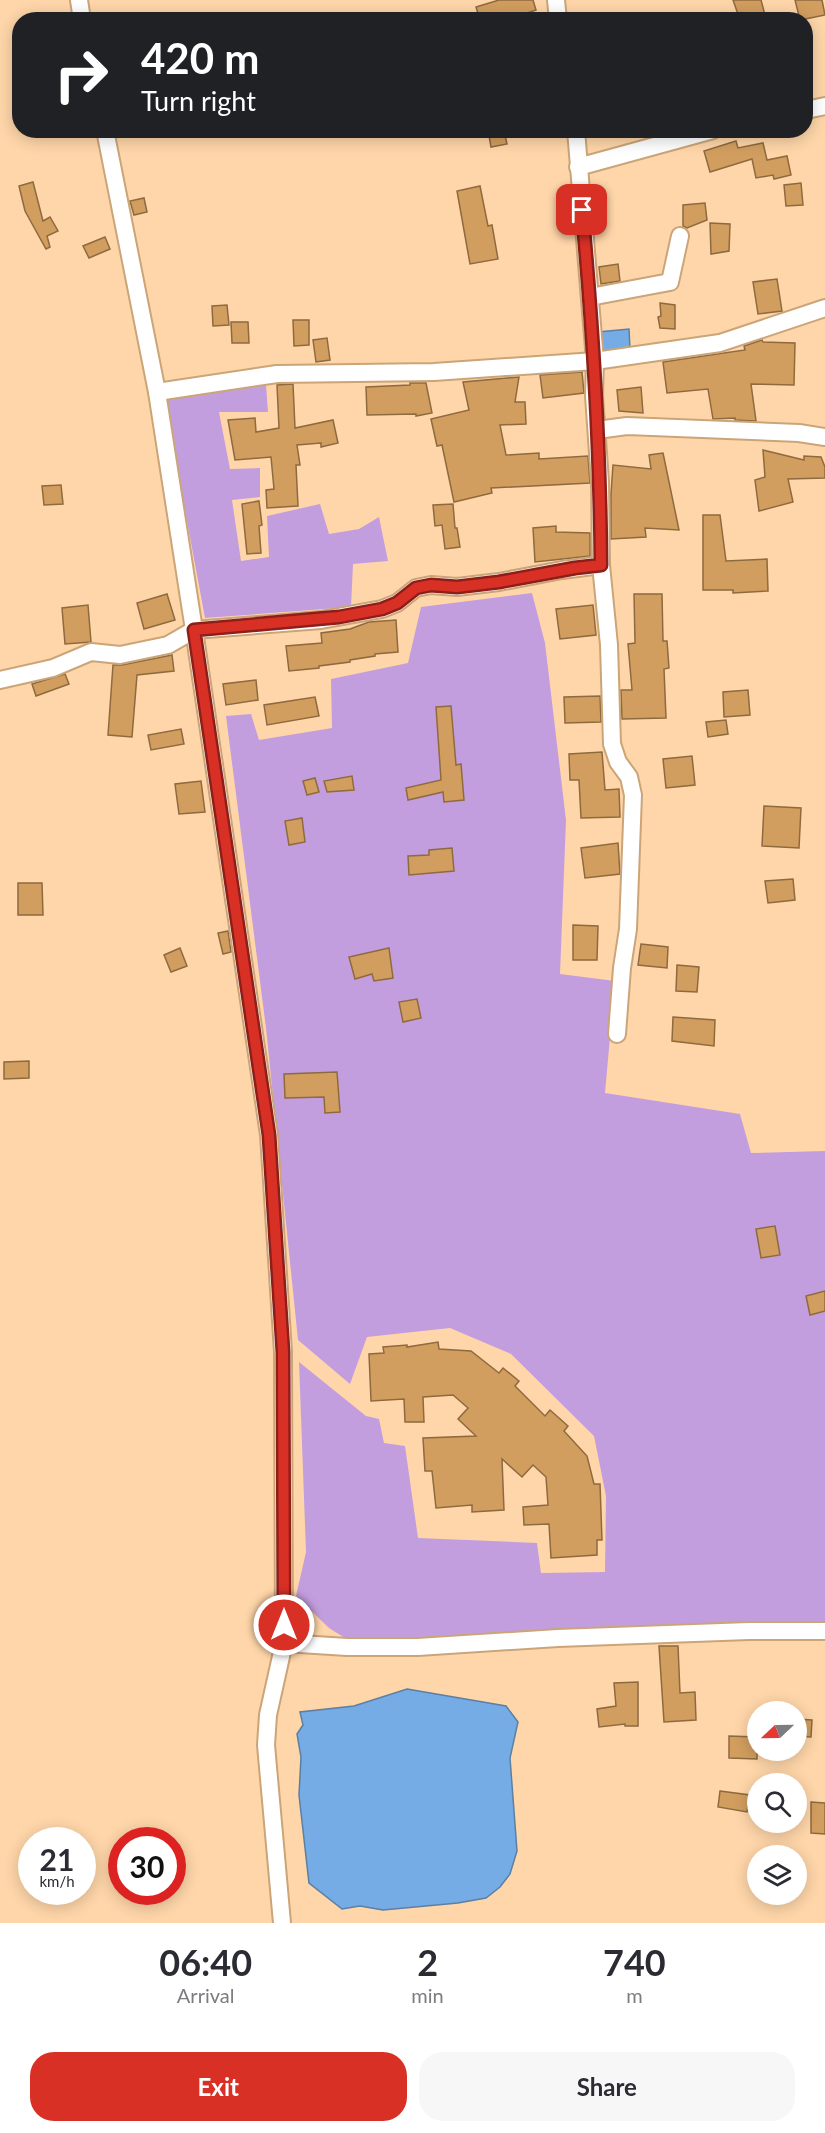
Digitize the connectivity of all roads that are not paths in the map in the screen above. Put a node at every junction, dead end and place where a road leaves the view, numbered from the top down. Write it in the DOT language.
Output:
graph roads {
  1 [pos="107,138"];
  2 [pos="576,138"];
  3 [pos="684,138"];
  4 [pos="578,167"];
  5 [pos="680,236"];
  6 [pos="590,297"];
  7 [pos="825,308"];
  8 [pos="595,362"];
  9 [pos="157,392"];
  10 [pos="597,430"];
  11 [pos="825,437"];
  12 [pos="601,565"];
  13 [pos="194,630"];
  14 [pos="0,680"];
  15 [pos="618,1035"];
  16 [pos="825,1631"];
  17 [pos="284,1643"];
  18 [pos="282,1923"];
  1 -- 9 [label="street"];
  2 -- 4 [label="street"];
  3 -- 4 [label="street"];
  4 -- 6 [label="street"];
  5 -- 6 [label="street"];
  6 -- 8 [label="street"];
  7 -- 8 [label="street"];
  8 -- 9 [label="street"];
  8 -- 10 [label="street"];
  9 -- 13 [label="street"];
  10 -- 11 [label="street"];
  10 -- 12 [label="street"];
  12 -- 13 [label="street"];
  12 -- 15 [label="street"];
  13 -- 14 [label="street"];
  13 -- 17 [label="street"];
  16 -- 17 [label="street"];
  17 -- 18 [label="street"];
}
